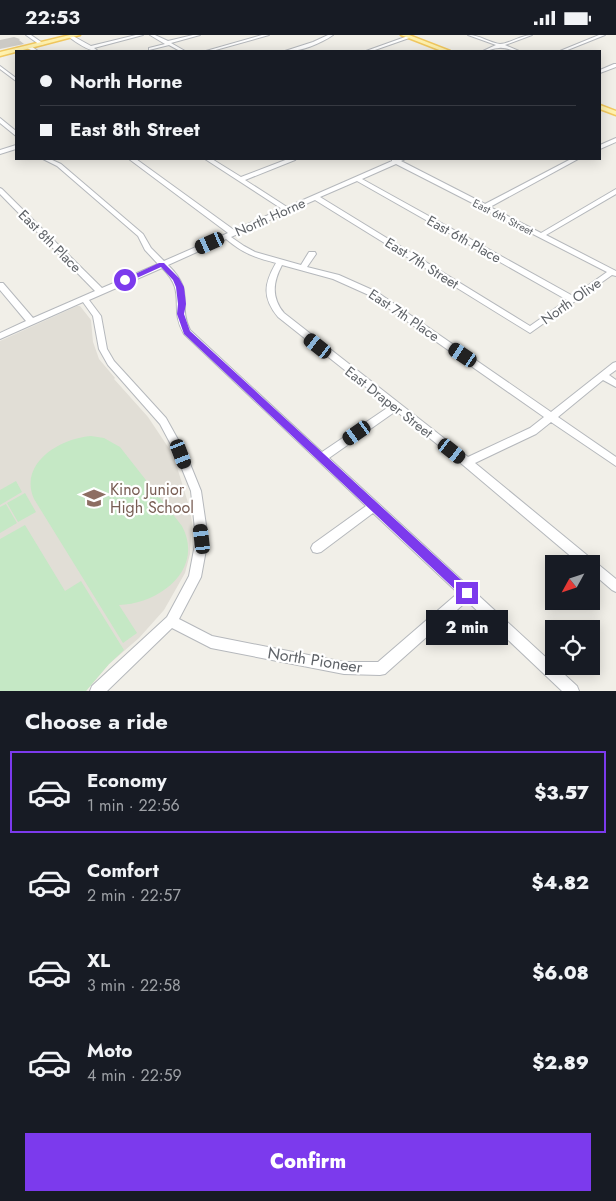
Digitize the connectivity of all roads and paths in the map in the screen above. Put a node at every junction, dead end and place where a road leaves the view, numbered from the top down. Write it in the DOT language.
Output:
graph roads {
  1 [pos="28,35"];
  2 [pos="141,35"];
  3 [pos="152,35"];
  4 [pos="198,35"];
  5 [pos="267,35"];
  6 [pos="331,35"];
  7 [pos="404,35"];
  8 [pos="470,35"];
  9 [pos="530,35"];
  10 [pos="604,35"];
  11 [pos="74,36"];
  12 [pos="410,37"];
  13 [pos="42,44"];
  14 [pos="168,44"];
  15 [pos="501,46"];
  16 [pos="29,47"];
  17 [pos="90,48"];
  18 [pos="151,49"];
  19 [pos="15,50"];
  20 [pos="17,50"];
  21 [pos="34,50"];
  22 [pos="94,50"];
  23 [pos="181,50"];
  24 [pos="212,50"];
  25 [pos="290,50"];
  26 [pos="371,50"];
  27 [pos="443,50"];
  28 [pos="488,50"];
  29 [pos="514,50"];
  30 [pos="565,50"];
  31 [pos="0,54"];
  32 [pos="616,65"];
  33 [pos="0,67"];
  34 [pos="601,72"];
  35 [pos="15,79"];
  36 [pos="601,107"];
  37 [pos="616,113"];
  38 [pos="0,120"];
  39 [pos="15,133"];
  40 [pos="616,140"];
  41 [pos="15,147"];
  42 [pos="601,147"];
  43 [pos="0,152"];
  44 [pos="48,160"];
  45 [pos="133,160"];
  46 [pos="210,160"];
  47 [pos="287,160"];
  48 [pos="396,160"];
  49 [pos="573,160"];
  50 [pos="357,179"];
  51 [pos="240,180"];
  52 [pos="0,190"];
  53 [pos="616,191"];
  54 [pos="315,197"];
  55 [pos="484,207"];
  56 [pos="287,210"];
  57 [pos="229,235"];
  58 [pos="540,236"];
  59 [pos="312,253"];
  60 [pos="280,262"];
  61 [pos="162,264"];
  62 [pos="303,268"];
  63 [pos="613,271"];
  64 [pos="0,285"];
  65 [pos="100,291"];
  66 [pos="84,299"];
  67 [pos="572,299"];
  68 [pos="31,322"];
  69 [pos="530,329"];
  70 [pos="0,335"];
  71 [pos="616,365"];
  72 [pos="603,376"];
  73 [pos="616,384"];
  74 [pos="395,407"];
  75 [pos="553,417"];
  76 [pos="321,458"];
  77 [pos="467,462"];
  78 [pos="616,462"];
  79 [pos="374,507"];
  80 [pos="317,548"];
  81 [pos="578,555"];
  82 [pos="600,573"];
  83 [pos="616,586"];
  84 [pos="467,593"];
  85 [pos="171,621"];
  86 [pos="567,689"];
  87 [pos="97,691"];
  1 -- 13 [label="street"];
  2 -- 17 [label="street"];
  3 -- 14 [label="street"];
  4 -- 14 [label="street"];
  5 -- 24 [label="street"];
  6 -- 25 [label="street"];
  7 -- 12 [label="main road"];
  8 -- 15 [label="street"];
  9 -- 15 [label="street"];
  10 -- 30 [label="street"];
  11 -- 13 [label="main road"];
  11 -- 17 [label="street"];
  12 -- 26 [label="street"];
  12 -- 27 [label="main road"];
  13 -- 16 [label="main road"];
  14 -- 18 [label="street"];
  14 -- 23 [label="street"];
  15 -- 28 [label="street"];
  15 -- 29 [label="street"];
  16 -- 20 [label="main road"];
  16 -- 21 [label="street"];
  17 -- 22 [label="street"];
  19 -- 31 [label="main road"];
  32 -- 34 [label="street"];
  33 -- 35 [label="street"];
  36 -- 37 [label="main road"];
  38 -- 39 [label="street"];
  40 -- 42 [label="street"];
  41 -- 43 [label="street"];
  44 -- 61 [label="street"];
  45 -- 57 [label="street, East 7th Place"];
  46 -- 51 [label="street"];
  47 -- 51 [label="street"];
  48 -- 50 [label="street, North Horne"];
  48 -- 55 [label="street, East 6th Street"];
  49 -- 55 [label="street"];
  50 -- 54 [label="street, North Horne"];
  50 -- 67 [label="street, East 6th Place"];
  51 -- 56 [label="street"];
  52 -- 65 [label="street, East 8th Place"];
  53 -- 58 [label="street"];
  54 -- 56 [label="street, North Horne"];
  54 -- 69 [label="street, East 7th Street"];
  55 -- 58 [label="street, East 6th Street"];
  56 -- 57 [label="street, North Horne"];
  57 -- 60 [label="street, East 7th Place"];
  57 -- 61 [label="street, North Horne"];
  58 -- 63 [label="street, East 6th Street"];
  59 -- 62 [label="street"];
  60 -- 62 [label="street, East 7th Place"];
  60 -- 74 [label="street, East Draper Street"];
  61 -- 65 [label="street, North Horne"];
  61 -- 76 [label="street"];
  62 -- 75 [label="street, East 7th Place"];
  63 -- 67 [label="street, North Olive"];
  64 -- 68 [label="street"];
  65 -- 66 [label="street, North Horne"];
  66 -- 68 [label="street, North Horne"];
  66 -- 85 [label="street"];
  67 -- 69 [label="street, North Olive"];
  68 -- 70 [label="street, North Horne"];
  71 -- 72 [label="street"];
  72 -- 73 [label="street"];
  72 -- 75 [label="street"];
  74 -- 76 [label="street"];
  74 -- 77 [label="street, East Draper Street"];
  75 -- 77 [label="street"];
  75 -- 78 [label="street, East 7th Place"];
  76 -- 79 [label="street"];
  77 -- 81 [label="street, East Draper Street"];
  79 -- 80 [label="street"];
  79 -- 84 [label="street"];
  82 -- 83 [label="street, East Draper Street"];
  84 -- 85 [label="street, North Pioneer"];
  84 -- 86 [label="street"];
  85 -- 87 [label="street"];
}
